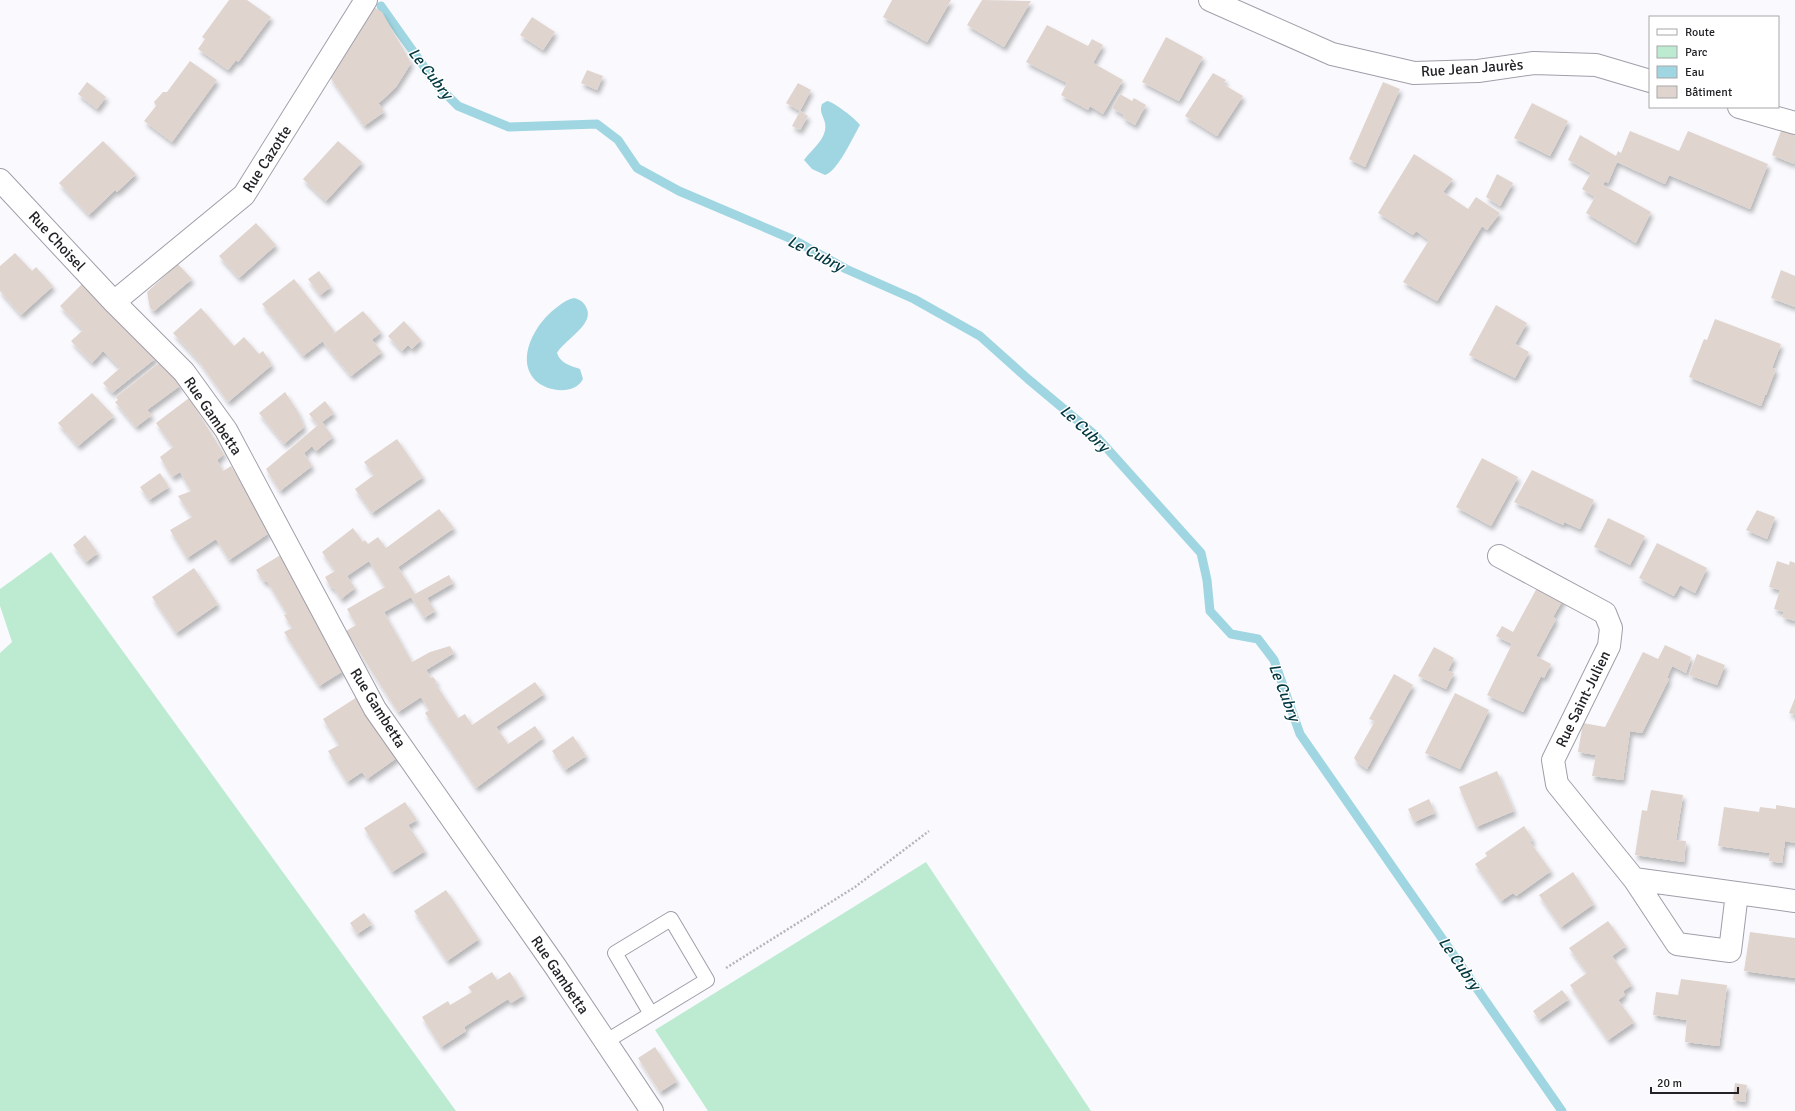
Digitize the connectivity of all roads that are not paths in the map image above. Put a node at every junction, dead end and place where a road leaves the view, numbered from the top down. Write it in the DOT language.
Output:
graph roads {
  1 [pos="366,0"];
  2 [pos="1210,0"];
  3 [pos="1649,81"];
  4 [pos="1743,108"];
  5 [pos="1795,123"];
  6 [pos="0,180"];
  7 [pos="114,302"];
  8 [pos="1499,556"];
  9 [pos="1634,879"];
  10 [pos="1737,893"];
  11 [pos="1795,901"];
  12 [pos="651,1014"];
  13 [pos="605,1042"];
  14 [pos="652,1111"];
  1 -- 7 [label="street, Rue Cazotte"];
  2 -- 3 [label="street, Rue Jean Jaurès"];
  4 -- 5 [label="street"];
  6 -- 7 [label="street, Rue Choisel"];
  7 -- 13 [label="street, Rue Gambetta"];
  8 -- 9 [label="street, Rue Saint-Julien"];
  9 -- 10 [label="street"];
  9 -- 10 [label="street, Rue Saint-Julien"];
  10 -- 11 [label="street"];
  12 -- 12 [label="lane"];
  12 -- 13 [label="lane"];
  13 -- 14 [label="street, Rue Gambetta"];
}
